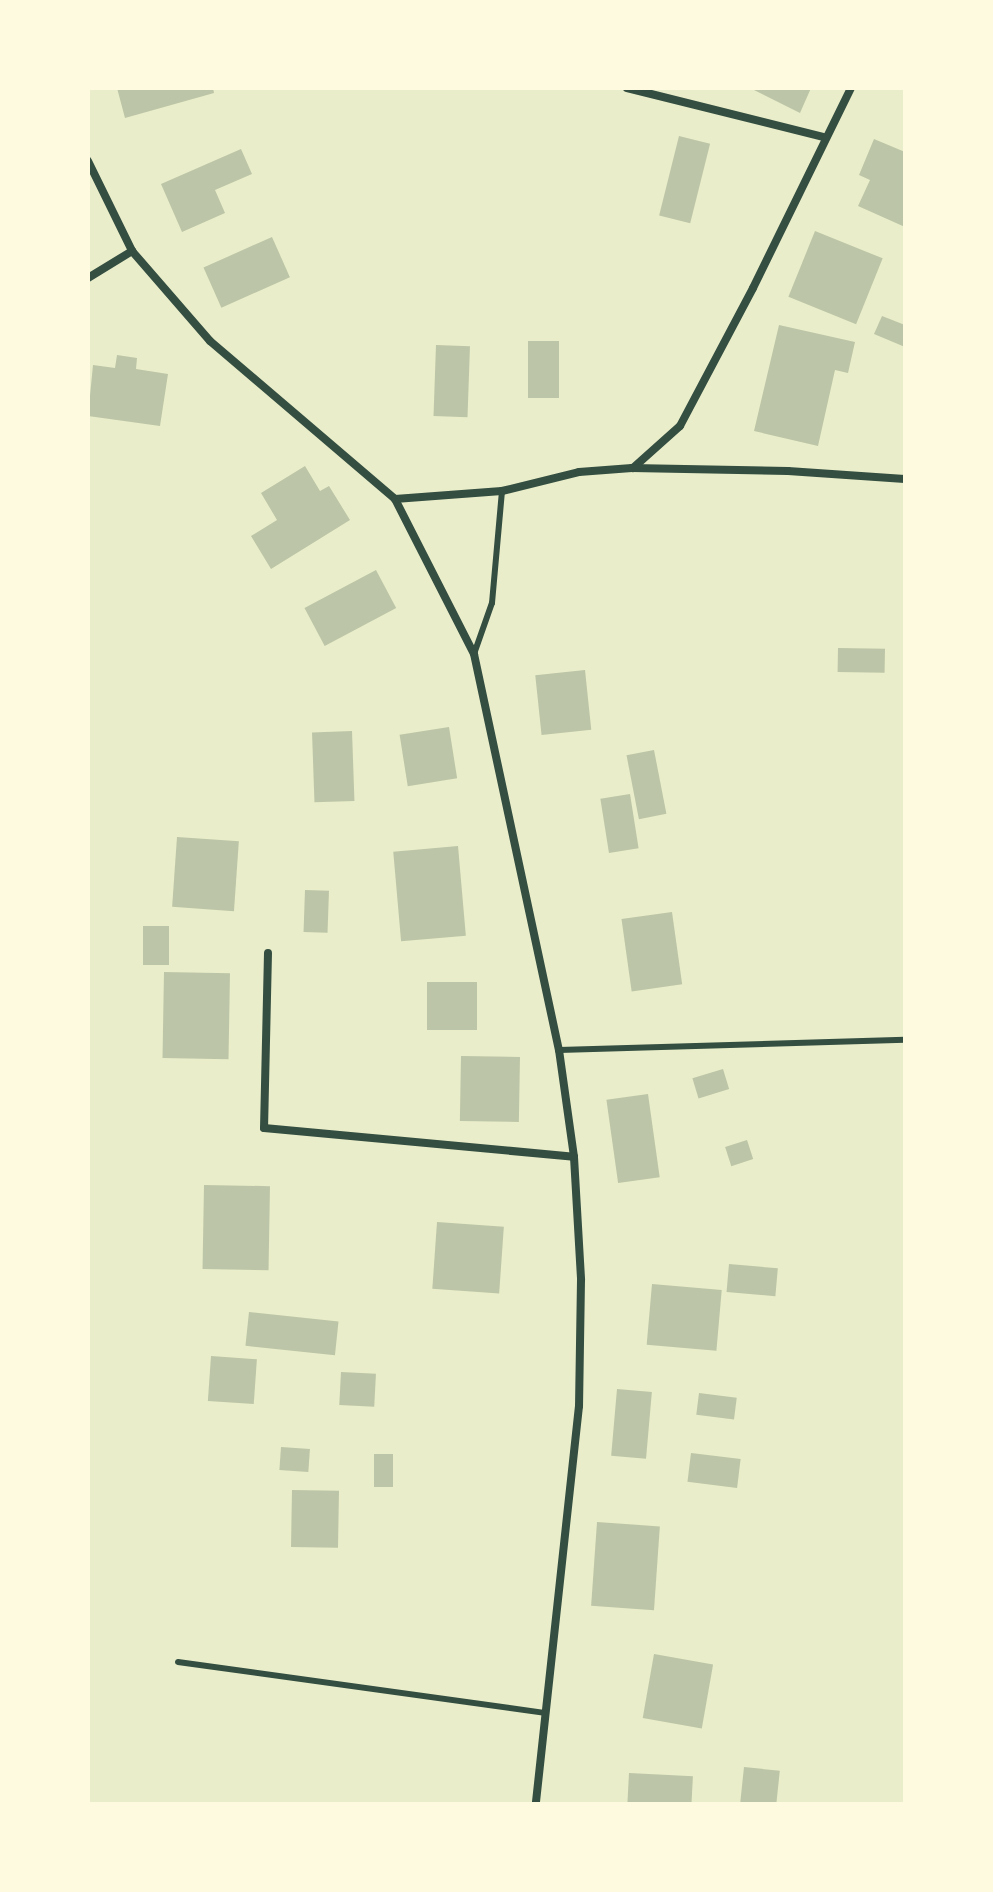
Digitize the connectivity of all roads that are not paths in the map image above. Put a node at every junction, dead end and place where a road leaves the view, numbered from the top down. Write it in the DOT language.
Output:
graph roads {
  1 [pos="627,88"];
  2 [pos="851,88"];
  3 [pos="824,137"];
  4 [pos="88,161"];
  5 [pos="132,251"];
  6 [pos="88,278"];
  7 [pos="632,468"];
  8 [pos="905,479"];
  9 [pos="502,491"];
  10 [pos="395,499"];
  11 [pos="474,654"];
  12 [pos="268,953"];
  13 [pos="905,1040"];
  14 [pos="559,1050"];
  15 [pos="574,1157"];
  16 [pos="178,1662"];
  17 [pos="544,1713"];
  18 [pos="536,1804"];
  1 -- 3 [label="street"];
  2 -- 3 [label="street"];
  3 -- 7 [label="street"];
  4 -- 5 [label="street"];
  5 -- 6 [label="street"];
  5 -- 10 [label="street"];
  7 -- 8 [label="street"];
  7 -- 9 [label="street"];
  9 -- 10 [label="street"];
  9 -- 11 [label="lane"];
  10 -- 11 [label="street"];
  11 -- 14 [label="street"];
  12 -- 15 [label="street"];
  13 -- 14 [label="lane"];
  14 -- 15 [label="street"];
  15 -- 17 [label="street"];
  16 -- 17 [label="lane"];
  17 -- 18 [label="street"];
}
